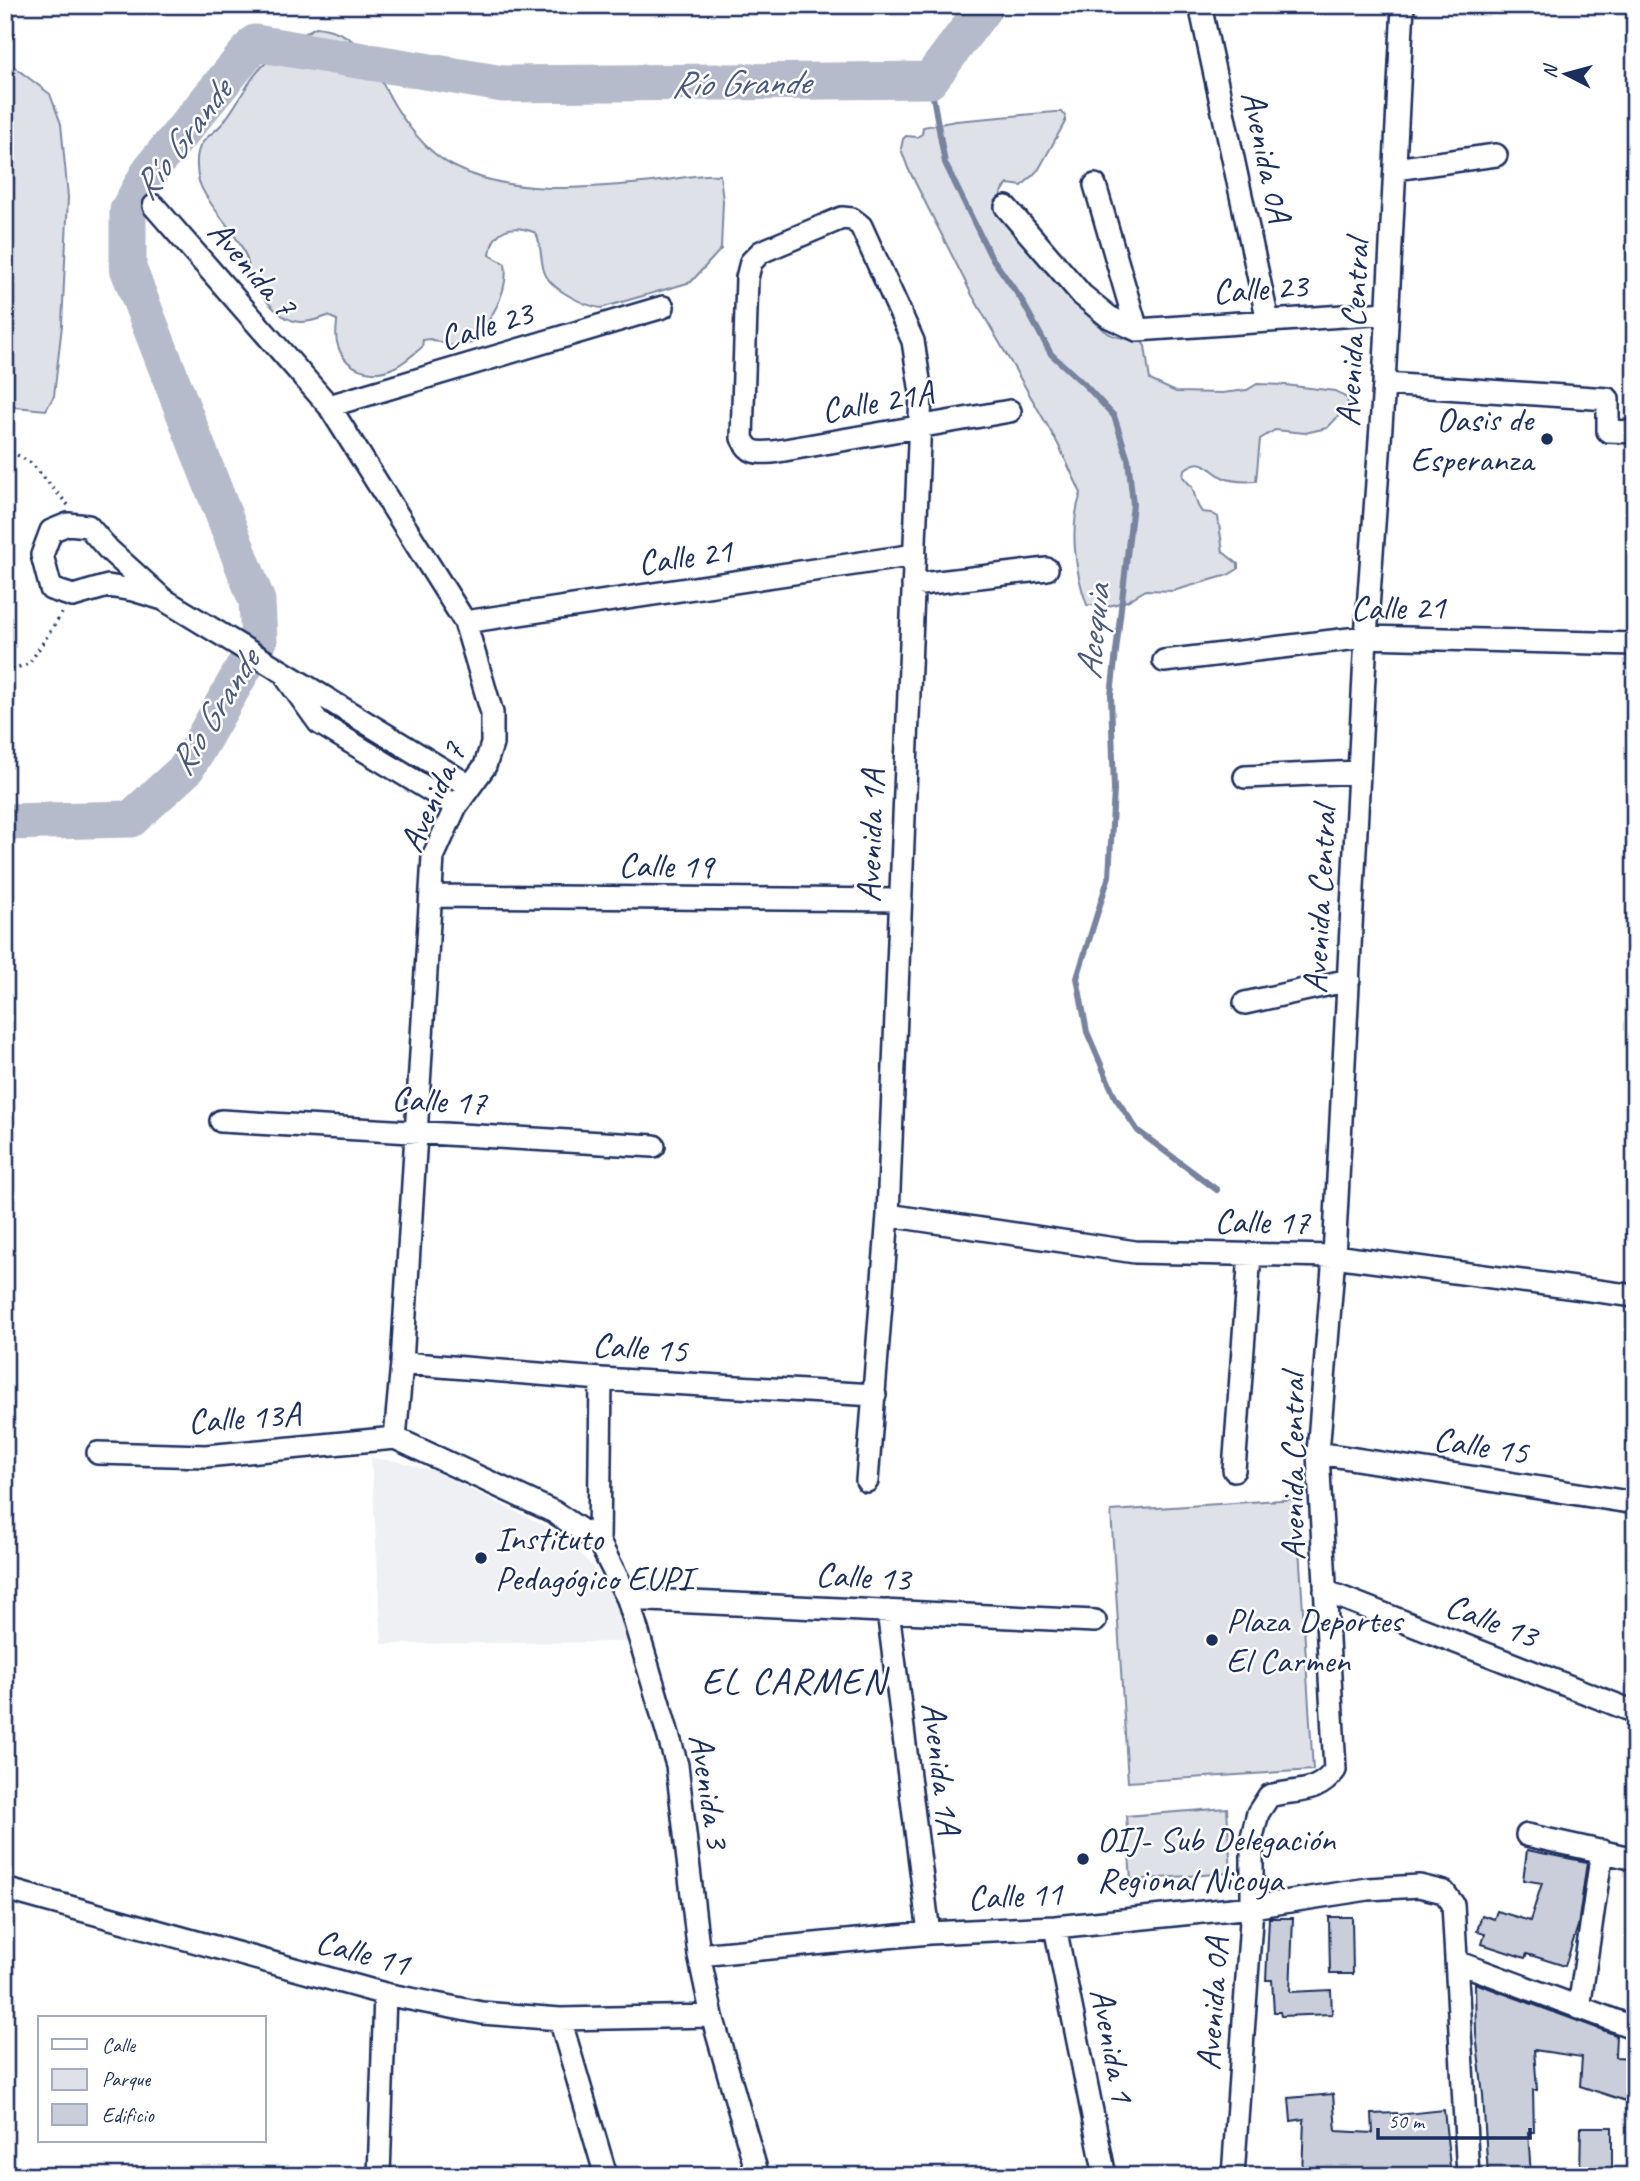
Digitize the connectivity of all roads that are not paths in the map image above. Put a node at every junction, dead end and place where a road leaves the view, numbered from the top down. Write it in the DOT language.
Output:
graph roads {
  1 [pos="1200,5"];
  2 [pos="1403,5"];
  3 [pos="1496,155"];
  4 [pos="1395,169"];
  5 [pos="1095,185"];
  6 [pos="154,206"];
  7 [pos="1006,207"];
  8 [pos="663,307"];
  9 [pos="1387,313"];
  10 [pos="1268,321"];
  11 [pos="1137,330"];
  12 [pos="1384,384"];
  13 [pos="329,406"];
  14 [pos="1010,411"];
  15 [pos="920,427"];
  16 [pos="1635,432"];
  17 [pos="755,453"];
  18 [pos="915,555"];
  19 [pos="1047,569"];
  20 [pos="914,585"];
  21 [pos="163,599"];
  22 [pos="465,622"];
  23 [pos="1366,637"];
  24 [pos="1635,644"];
  25 [pos="1164,661"];
  26 [pos="276,668"];
  27 [pos="1359,772"];
  28 [pos="1245,777"];
  29 [pos="470,786"];
  30 [pos="456,806"];
  31 [pos="431,896"];
  32 [pos="901,900"];
  33 [pos="1349,980"];
  34 [pos="1245,1003"];
  35 [pos="221,1121"];
  36 [pos="415,1132"];
  37 [pos="654,1146"];
  38 [pos="888,1215"];
  39 [pos="1250,1254"];
  40 [pos="1334,1256"];
  41 [pos="1635,1296"];
  42 [pos="402,1363"];
  43 [pos="601,1379"];
  44 [pos="875,1395"];
  45 [pos="395,1438"];
  46 [pos="1318,1452"];
  47 [pos="98,1453"];
  48 [pos="1234,1470"];
  49 [pos="867,1481"];
  50 [pos="1635,1503"];
  51 [pos="598,1542"];
  52 [pos="1325,1591"];
  53 [pos="628,1599"];
  54 [pos="888,1611"];
  55 [pos="1095,1621"];
  56 [pos="1635,1712"];
  57 [pos="1316,1788"];
  58 [pos="1527,1835"];
  59 [pos="1602,1851"];
  60 [pos="1635,1859"];
  61 [pos="12,1890"];
  62 [pos="1252,1906"];
  63 [pos="1055,1927"];
  64 [pos="929,1933"];
  65 [pos="699,1955"];
  66 [pos="1457,1962"];
  67 [pos="385,1994"];
  68 [pos="1579,2008"];
  69 [pos="712,2016"];
  70 [pos="560,2019"];
  71 [pos="1635,2028"];
  72 [pos="379,2176"];
  73 [pos="606,2176"];
  74 [pos="758,2176"];
  75 [pos="1105,2176"];
  76 [pos="1233,2176"];
  77 [pos="1468,2176"];
  1 -- 10 [label="street, Avenida 0A"];
  2 -- 4 [label="street, Avenida Central"];
  3 -- 4 [label="street"];
  4 -- 9 [label="street, Avenida Central"];
  5 -- 11 [label="street"];
  6 -- 13 [label="street, Avenida 7"];
  7 -- 11 [label="street"];
  8 -- 13 [label="street, Calle 23"];
  9 -- 10 [label="street, Calle 23"];
  9 -- 12 [label="street, Avenida Central"];
  10 -- 11 [label="street, Calle 23"];
  12 -- 16 [label="street"];
  12 -- 23 [label="street, Avenida Central"];
  13 -- 22 [label="street, Avenida 7"];
  14 -- 15 [label="street, Calle 21A"];
  15 -- 17 [label="street, Calle 21A"];
  15 -- 17 [label="street, Avenida 1A"];
  15 -- 18 [label="street, Avenida 1A"];
  18 -- 20 [label="street, Avenida 1A"];
  18 -- 22 [label="street, Calle 21"];
  19 -- 20 [label="street"];
  20 -- 32 [label="street, Avenida 1A"];
  21 -- 21 [label="street"];
  21 -- 26 [label="street"];
  22 -- 29 [label="street, Avenida 7"];
  23 -- 24 [label="street, Calle 21"];
  23 -- 25 [label="street, Calle 21"];
  23 -- 27 [label="street, Avenida Central"];
  26 -- 29 [label="street"];
  26 -- 30 [label="street"];
  27 -- 28 [label="street"];
  27 -- 33 [label="street, Avenida Central"];
  29 -- 30 [label="street, Avenida 7"];
  30 -- 31 [label="street, Avenida 7"];
  31 -- 32 [label="street, Calle 19"];
  31 -- 36 [label="street, Avenida 7"];
  32 -- 38 [label="street, Avenida 1A"];
  33 -- 34 [label="street"];
  33 -- 40 [label="street, Avenida Central"];
  35 -- 36 [label="street, Calle 17"];
  36 -- 37 [label="street, Calle 17"];
  36 -- 42 [label="street, Avenida 7"];
  38 -- 39 [label="street, Calle 17"];
  38 -- 44 [label="street, Avenida 1A"];
  39 -- 40 [label="street, Calle 17"];
  39 -- 48 [label="street"];
  40 -- 41 [label="street, Calle 17"];
  40 -- 46 [label="street, Avenida Central"];
  42 -- 43 [label="street, Calle 15"];
  42 -- 45 [label="street, Avenida 7"];
  43 -- 44 [label="street, Calle 15"];
  43 -- 51 [label="street, Avenida 3"];
  44 -- 49 [label="street, Avenida 1A"];
  45 -- 47 [label="street, Calle 13A"];
  45 -- 51 [label="street"];
  46 -- 50 [label="street, Calle 15"];
  46 -- 52 [label="street, Avenida Central"];
  51 -- 53 [label="street, Avenida 3"];
  52 -- 56 [label="street, Calle 13"];
  52 -- 57 [label="street, Avenida Central"];
  53 -- 54 [label="street, Calle 13"];
  53 -- 65 [label="street, Avenida 3"];
  54 -- 55 [label="street, Calle 13"];
  54 -- 64 [label="street, Avenida 1A"];
  57 -- 62 [label="street, Avenida 0A"];
  58 -- 59 [label="street"];
  59 -- 60 [label="street"];
  59 -- 68 [label="street"];
  61 -- 67 [label="street, Calle 11"];
  62 -- 63 [label="street, Calle 11"];
  62 -- 66 [label="street, Calle 11"];
  62 -- 76 [label="street, Avenida 0A"];
  63 -- 64 [label="street, Calle 11"];
  63 -- 75 [label="street, Avenida 1"];
  64 -- 65 [label="street, Calle 11"];
  65 -- 69 [label="street, Avenida 3"];
  66 -- 68 [label="street"];
  66 -- 77 [label="street"];
  67 -- 70 [label="street, Calle 11"];
  67 -- 72 [label="street"];
  68 -- 71 [label="street"];
  69 -- 70 [label="street, Calle 11"];
  69 -- 74 [label="street, Avenida 3"];
  70 -- 73 [label="street"];
}
